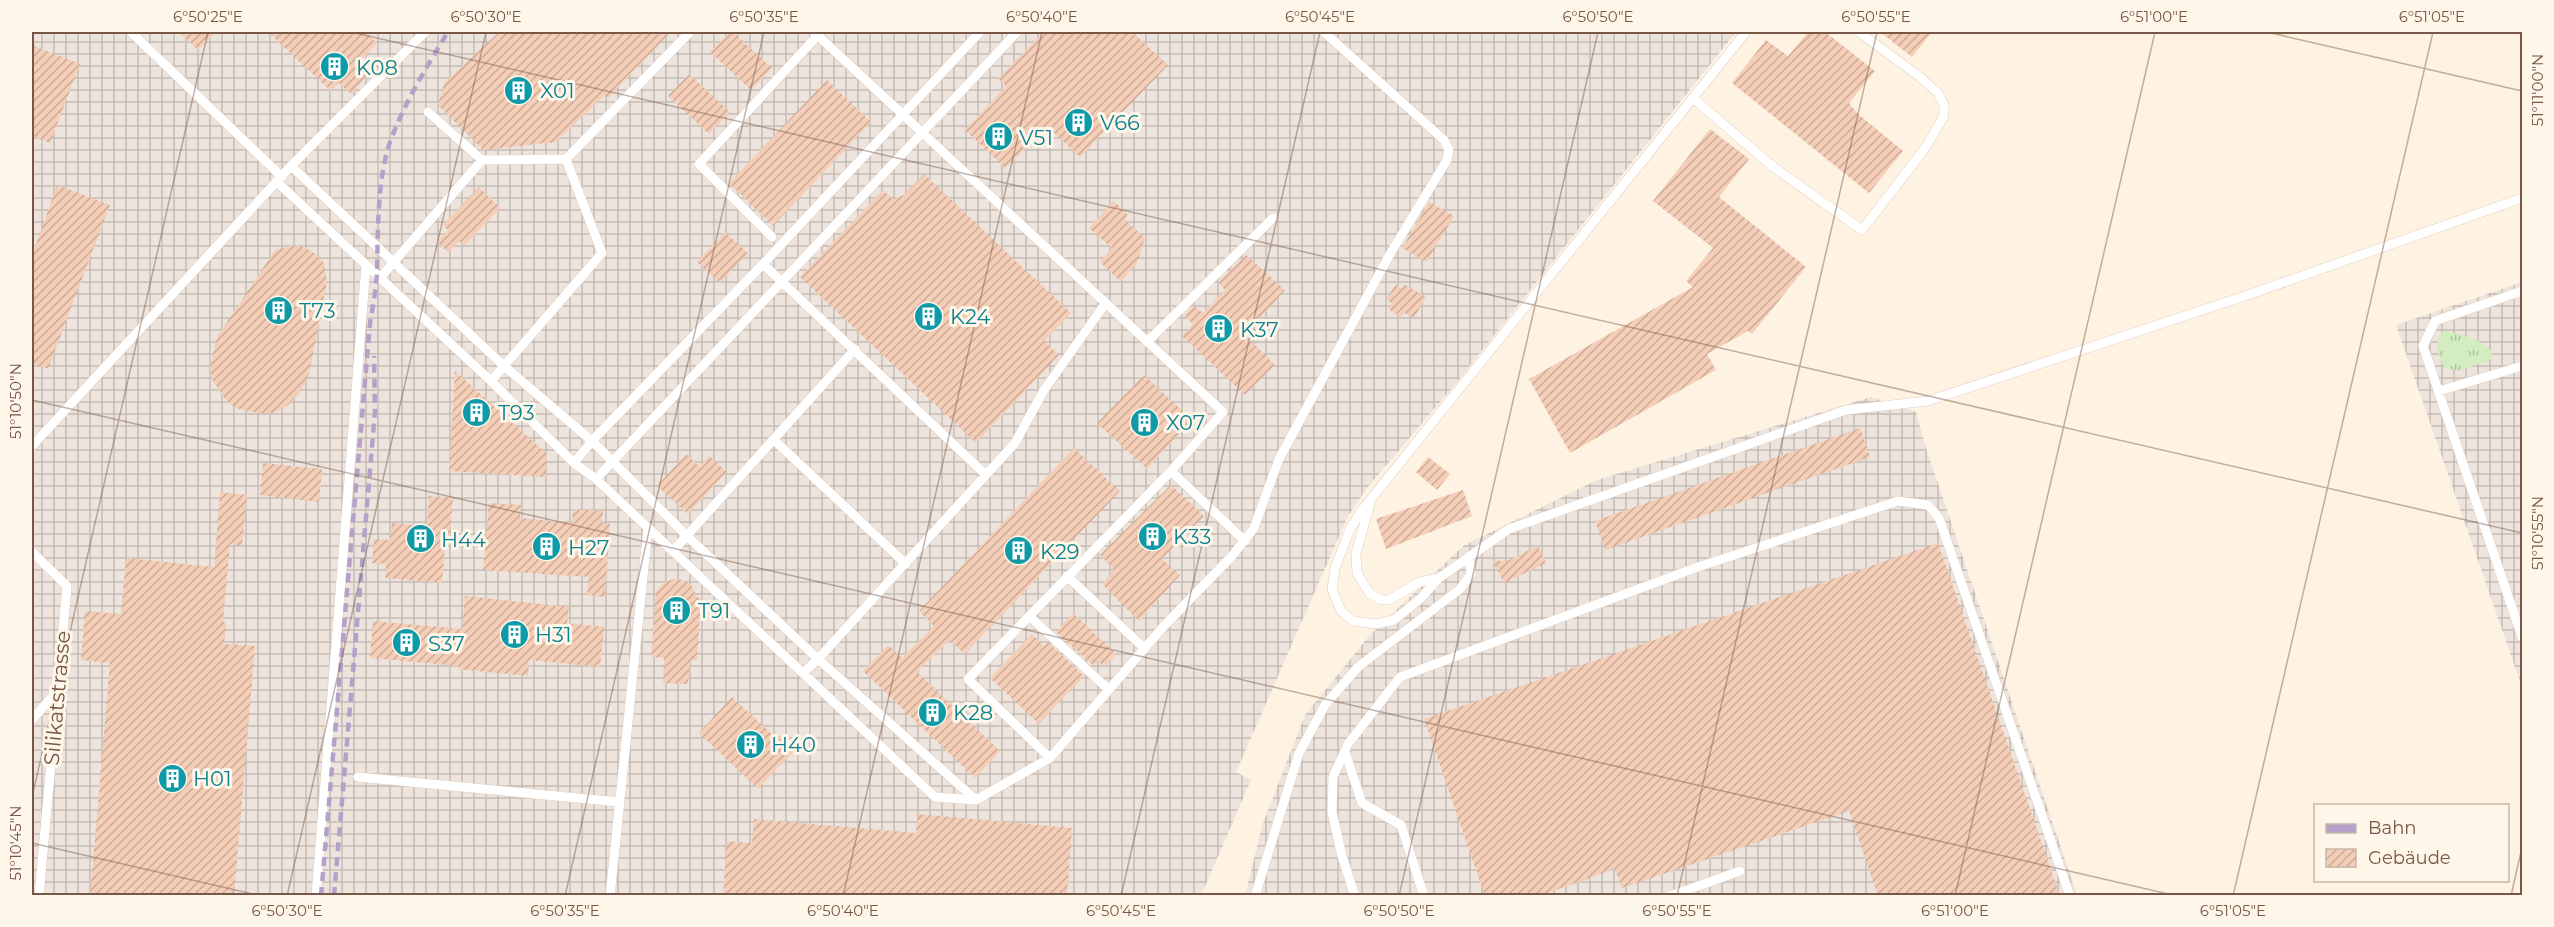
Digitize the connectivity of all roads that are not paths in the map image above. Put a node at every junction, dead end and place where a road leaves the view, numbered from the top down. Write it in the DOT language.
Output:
graph roads {
  1 [pos="131,32"];
  2 [pos="425,32"];
  3 [pos="690,32"];
  4 [pos="980,32"];
  5 [pos="1017,32"];
  6 [pos="1324,32"];
  7 [pos="1746,32"];
  8 [pos="1859,32"];
  9 [pos="816,33"];
  10 [pos="1693,98"];
  11 [pos="428,112"];
  12 [pos="902,113"];
  13 [pos="922,132"];
  14 [pos="566,159"];
  15 [pos="482,160"];
  16 [pos="291,166"];
  17 [pos="279,179"];
  18 [pos="2523,198"];
  19 [pos="1273,218"];
  20 [pos="772,237"];
  21 [pos="394,262"];
  22 [pos="763,264"];
  23 [pos="366,265"];
  24 [pos="380,278"];
  25 [pos="782,281"];
  26 [pos="2523,291"];
  27 [pos="1105,304"];
  28 [pos="1147,342"];
  29 [pos="855,349"];
  30 [pos="504,366"];
  31 [pos="2522,369"];
  32 [pos="491,381"];
  33 [pos="2439,392"];
  34 [pos="774,440"];
  35 [pos="592,441"];
  36 [pos="32,446"];
  37 [pos="612,461"];
  38 [pos="574,463"];
  39 [pos="1171,471"];
  40 [pos="986,475"];
  41 [pos="596,479"];
  42 [pos="1371,501"];
  43 [pos="648,528"];
  44 [pos="687,536"];
  45 [pos="1245,541"];
  46 [pos="673,551"];
  47 [pos="32,552"];
  48 [pos="1469,556"];
  49 [pos="906,564"];
  50 [pos="1067,576"];
  51 [pos="1439,578"];
  52 [pos="1029,616"];
  53 [pos="2523,638"];
  54 [pos="1144,648"];
  55 [pos="818,659"];
  56 [pos="803,673"];
  57 [pos="1108,689"];
  58 [pos="58,690"];
  59 [pos="32,720"];
  60 [pos="1345,752"];
  61 [pos="1050,758"];
  62 [pos="358,777"];
  63 [pos="976,800"];
  64 [pos="619,802"];
  65 [pos="1740,871"];
  66 [pos="39,896"];
  67 [pos="316,896"];
  68 [pos="610,896"];
  69 [pos="1255,896"];
  70 [pos="1355,896"];
  71 [pos="1424,896"];
  72 [pos="1670,896"];
  73 [pos="2070,896"];
  1 -- 17 [label="lane"];
  2 -- 16 [label="lane"];
  3 -- 14 [label="lane"];
  4 -- 12 [label="lane"];
  5 -- 13 [label="lane"];
  6 -- 45 [label="lane"];
  7 -- 10 [label="lane"];
  8 -- 10 [label="lane"];
  9 -- 12 [label="lane"];
  9 -- 20 [label="lane"];
  10 -- 42 [label="lane"];
  11 -- 15 [label="lane"];
  12 -- 13 [label="lane"];
  12 -- 22 [label="lane"];
  13 -- 25 [label="lane"];
  13 -- 27 [label="lane"];
  14 -- 15 [label="lane"];
  14 -- 30 [label="lane"];
  15 -- 21 [label="lane"];
  16 -- 17 [label="lane"];
  16 -- 21 [label="lane"];
  17 -- 23 [label="lane"];
  17 -- 36 [label="lane"];
  18 -- 48 [label="lane"];
  19 -- 28 [label="lane"];
  21 -- 24 [label="lane"];
  21 -- 30 [label="lane"];
  22 -- 25 [label="lane"];
  22 -- 35 [label="lane"];
  23 -- 24 [label="lane"];
  23 -- 67 [label="lane"];
  24 -- 32 [label="lane"];
  25 -- 29 [label="lane"];
  25 -- 37 [label="lane"];
  26 -- 33 [label="lane"];
  27 -- 28 [label="lane"];
  27 -- 40 [label="lane"];
  28 -- 39 [label="lane"];
  29 -- 34 [label="lane"];
  29 -- 40 [label="lane"];
  30 -- 32 [label="lane"];
  30 -- 35 [label="lane"];
  31 -- 33 [label="lane"];
  32 -- 38 [label="lane"];
  33 -- 53 [label="lane"];
  34 -- 44 [label="lane"];
  34 -- 49 [label="lane"];
  35 -- 37 [label="lane"];
  35 -- 38 [label="lane"];
  37 -- 41 [label="lane"];
  37 -- 44 [label="lane"];
  38 -- 41 [label="lane"];
  39 -- 45 [label="lane"];
  39 -- 50 [label="lane"];
  40 -- 49 [label="lane"];
  41 -- 43 [label="lane"];
  42 -- 51 [label="lane"];
  42 -- 51 [label="lane"];
  43 -- 46 [label="lane"];
  43 -- 64 [label="lane"];
  44 -- 46 [label="lane"];
  44 -- 55 [label="lane"];
  45 -- 54 [label="lane"];
  46 -- 56 [label="lane"];
  47 -- 58 [label="lane, Silikatstrasse"];
  48 -- 51 [label="lane"];
  48 -- 69 [label="lane"];
  49 -- 55 [label="lane"];
  50 -- 52 [label="lane"];
  50 -- 54 [label="lane"];
  52 -- 57 [label="lane"];
  52 -- 61 [label="lane"];
  54 -- 57 [label="lane"];
  55 -- 56 [label="lane"];
  55 -- 63 [label="lane"];
  56 -- 63 [label="lane"];
  57 -- 61 [label="lane"];
  58 -- 59 [label="lane"];
  58 -- 66 [label="lane, Silikatstrasse"];
  60 -- 70 [label="lane"];
  60 -- 71 [label="lane"];
  60 -- 73 [label="lane"];
  61 -- 63 [label="lane"];
  62 -- 64 [label="lane"];
  64 -- 68 [label="lane"];
  65 -- 72 [label="lane"];
}
